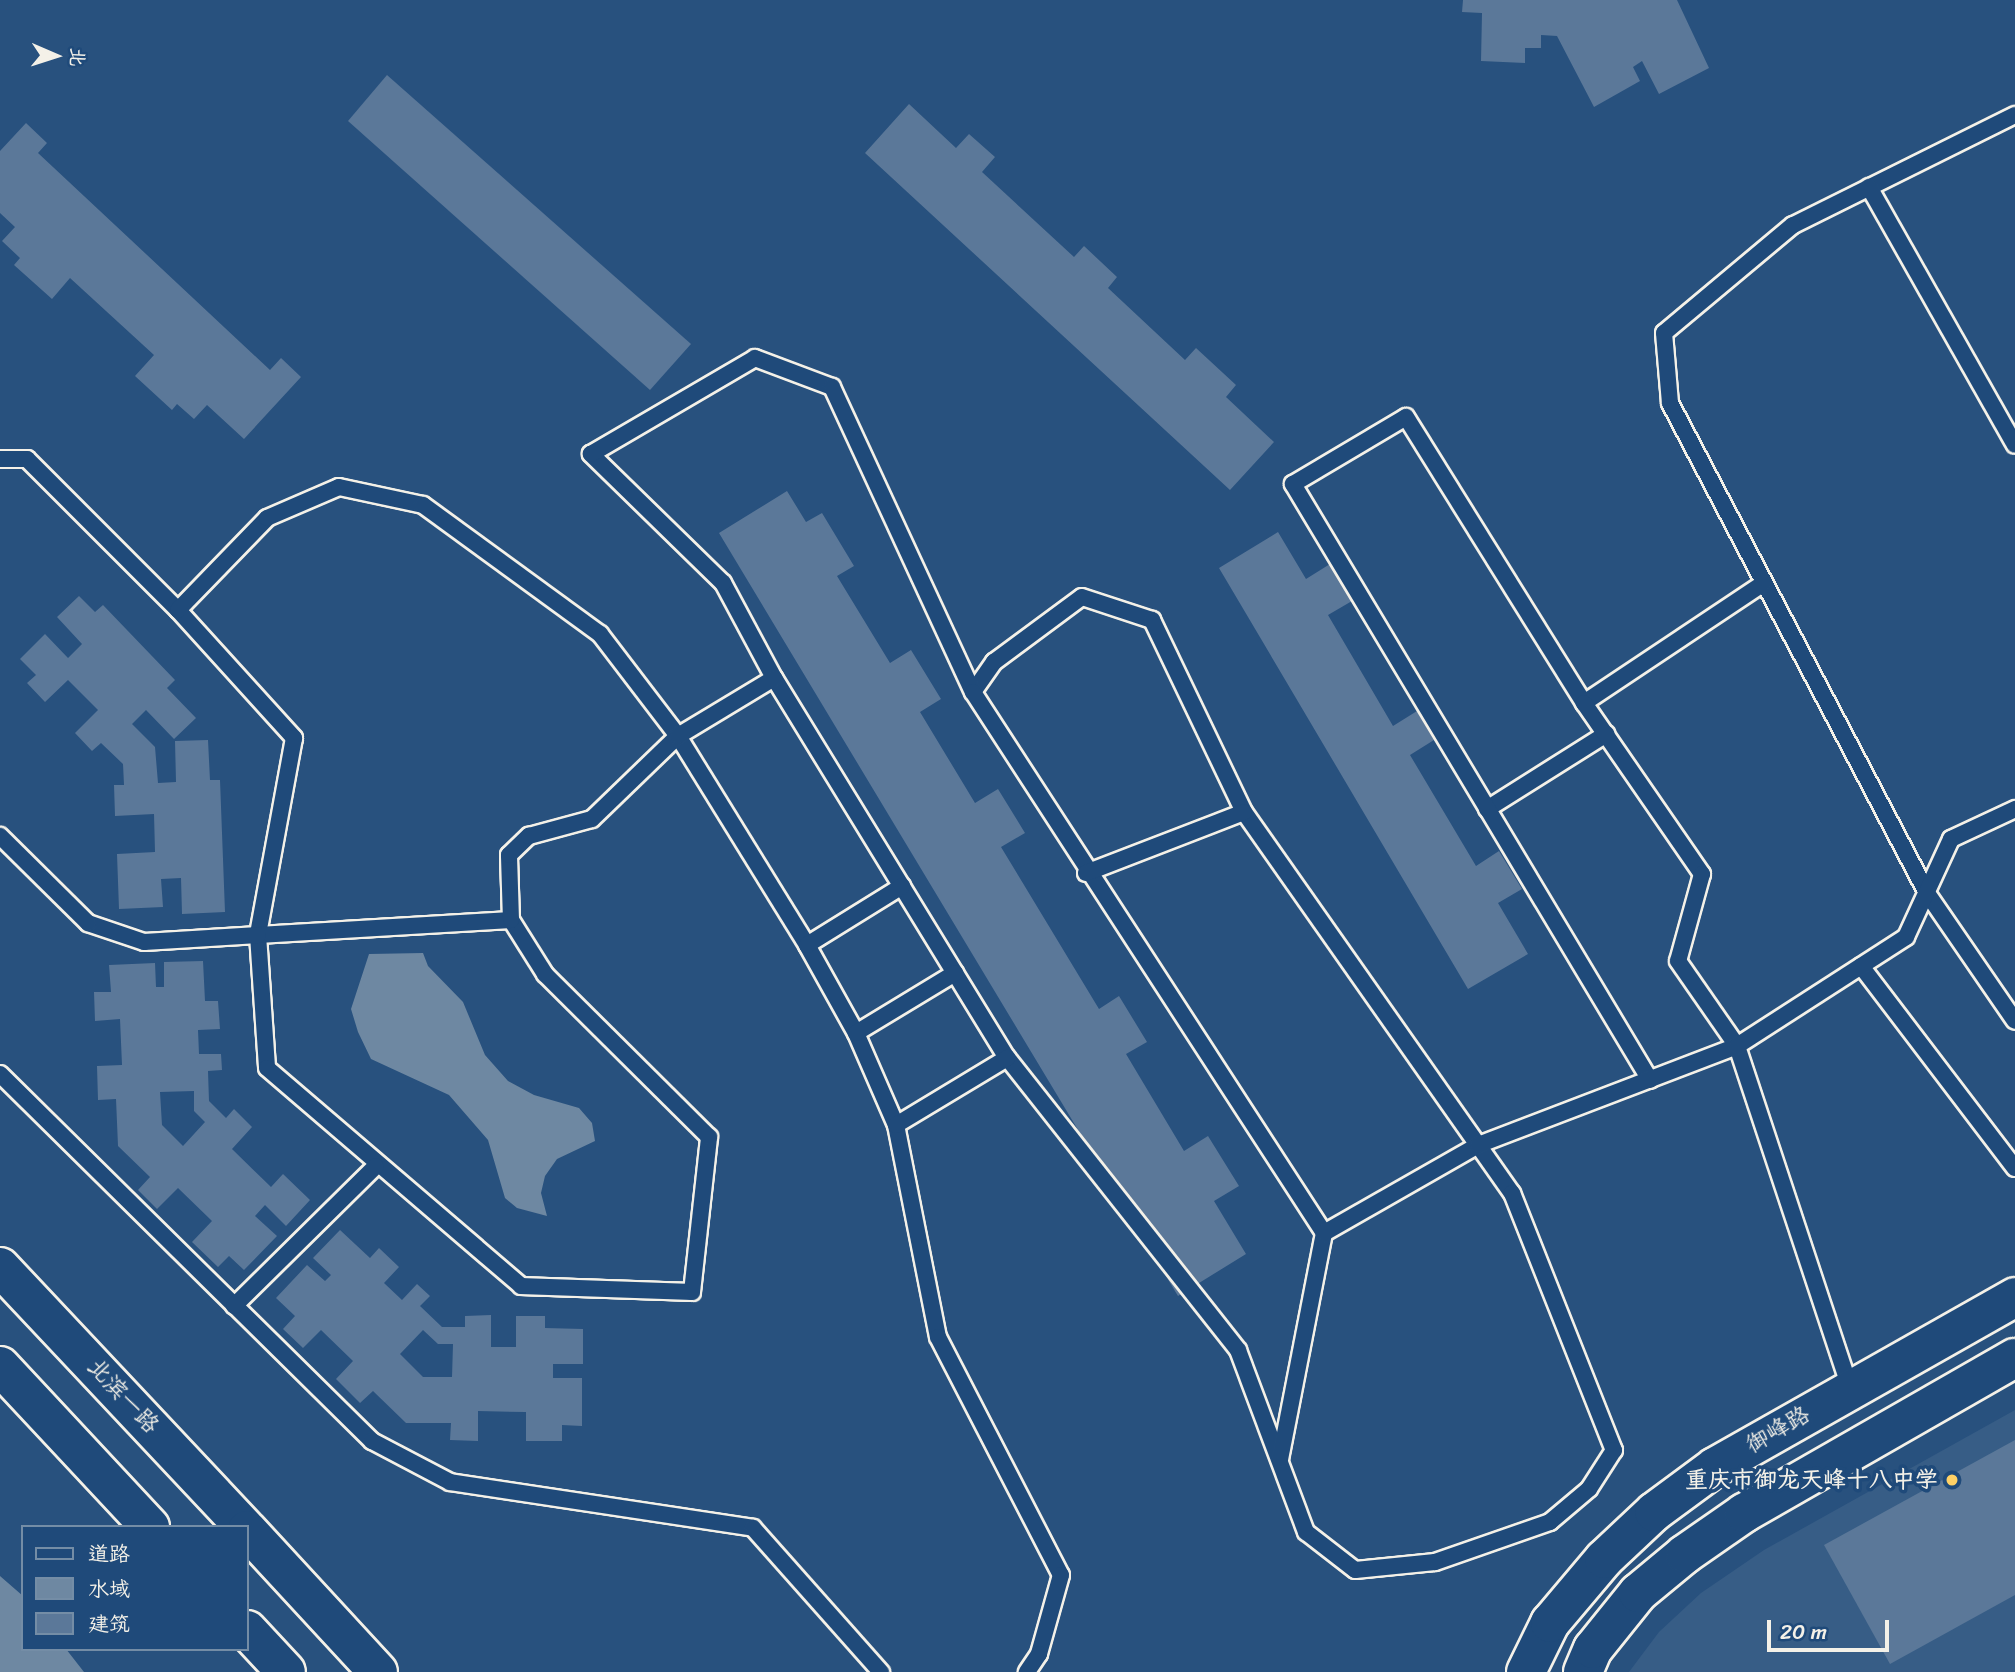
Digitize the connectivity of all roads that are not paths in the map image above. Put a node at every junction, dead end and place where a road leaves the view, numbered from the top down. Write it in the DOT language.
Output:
graph roads {
  1 [pos="2015,116"];
  2 [pos="1869,187"];
  3 [pos="2015,445"];
  4 [pos="0,459"];
  5 [pos="1764,583"];
  6 [pos="178,610"];
  7 [pos="775,678"];
  8 [pos="973,692"];
  9 [pos="1584,703"];
  10 [pos="1606,734"];
  11 [pos="678,736"];
  12 [pos="2015,809"];
  13 [pos="1487,810"];
  14 [pos="1244,811"];
  15 [pos="0,835"];
  16 [pos="1086,873"];
  17 [pos="902,886"];
  18 [pos="1927,893"];
  19 [pos="511,920"];
  20 [pos="258,935"];
  21 [pos="807,945"];
  22 [pos="1861,966"];
  23 [pos="955,973"];
  24 [pos="2015,1021"];
  25 [pos="856,1033"];
  26 [pos="1737,1046"];
  27 [pos="1007,1058"];
  28 [pos="0,1073"];
  29 [pos="1650,1080"];
  30 [pos="896,1125"];
  31 [pos="1479,1146"];
  32 [pos="376,1166"];
  33 [pos="2015,1168"];
  34 [pos="1324,1233"];
  35 [pos="0,1267"];
  36 [pos="2015,1297"];
  37 [pos="234,1306"];
  38 [pos="2015,1358"];
  39 [pos="0,1366"];
  40 [pos="1850,1388"];
  41 [pos="1280,1460"];
  42 [pos="148,1525"];
  43 [pos="242,1525"];
  44 [pos="248,1531"];
  45 [pos="248,1631"];
  46 [pos="286,1672"];
  47 [pos="378,1672"];
  48 [pos="881,1672"];
  49 [pos="1027,1672"];
  50 [pos="1526,1672"];
  51 [pos="1583,1672"];
  1 -- 2 [label="lane"];
  2 -- 3 [label="lane"];
  2 -- 5 [label="lane"];
  4 -- 6 [label="lane"];
  5 -- 9 [label="lane"];
  5 -- 18 [label="lane"];
  6 -- 11 [label="lane"];
  6 -- 20 [label="lane"];
  7 -- 8 [label="lane"];
  7 -- 11 [label="lane"];
  7 -- 17 [label="lane"];
  8 -- 14 [label="lane"];
  8 -- 16 [label="lane"];
  9 -- 10 [label="lane"];
  9 -- 13 [label="lane"];
  10 -- 13 [label="lane"];
  10 -- 26 [label="lane"];
  11 -- 19 [label="lane"];
  11 -- 21 [label="lane"];
  12 -- 18 [label="lane"];
  13 -- 29 [label="lane"];
  14 -- 16 [label="lane"];
  14 -- 31 [label="lane"];
  15 -- 20 [label="lane"];
  16 -- 34 [label="lane"];
  17 -- 21 [label="lane"];
  17 -- 23 [label="lane"];
  18 -- 22 [label="lane"];
  18 -- 24 [label="lane"];
  19 -- 20 [label="lane"];
  19 -- 32 [label="lane"];
  20 -- 32 [label="lane"];
  21 -- 25 [label="lane"];
  22 -- 26 [label="lane"];
  22 -- 33 [label="lane"];
  23 -- 25 [label="lane"];
  23 -- 27 [label="lane"];
  25 -- 30 [label="lane"];
  26 -- 29 [label="lane"];
  26 -- 40 [label="lane"];
  27 -- 30 [label="lane"];
  27 -- 41 [label="lane"];
  28 -- 37 [label="lane"];
  29 -- 31 [label="lane"];
  30 -- 49 [label="lane"];
  31 -- 34 [label="lane"];
  31 -- 41 [label="lane"];
  32 -- 37 [label="lane"];
  34 -- 41 [label="lane"];
  35 -- 43 [label="street, 北滨一路"];
  36 -- 40 [label="street, 御峰路"];
  37 -- 48 [label="lane"];
  38 -- 51 [label="street"];
  39 -- 42 [label="street"];
  40 -- 50 [label="street, 御峰路"];
  44 -- 47 [label="street, 北滨一路"];
  45 -- 46 [label="street"];
}
